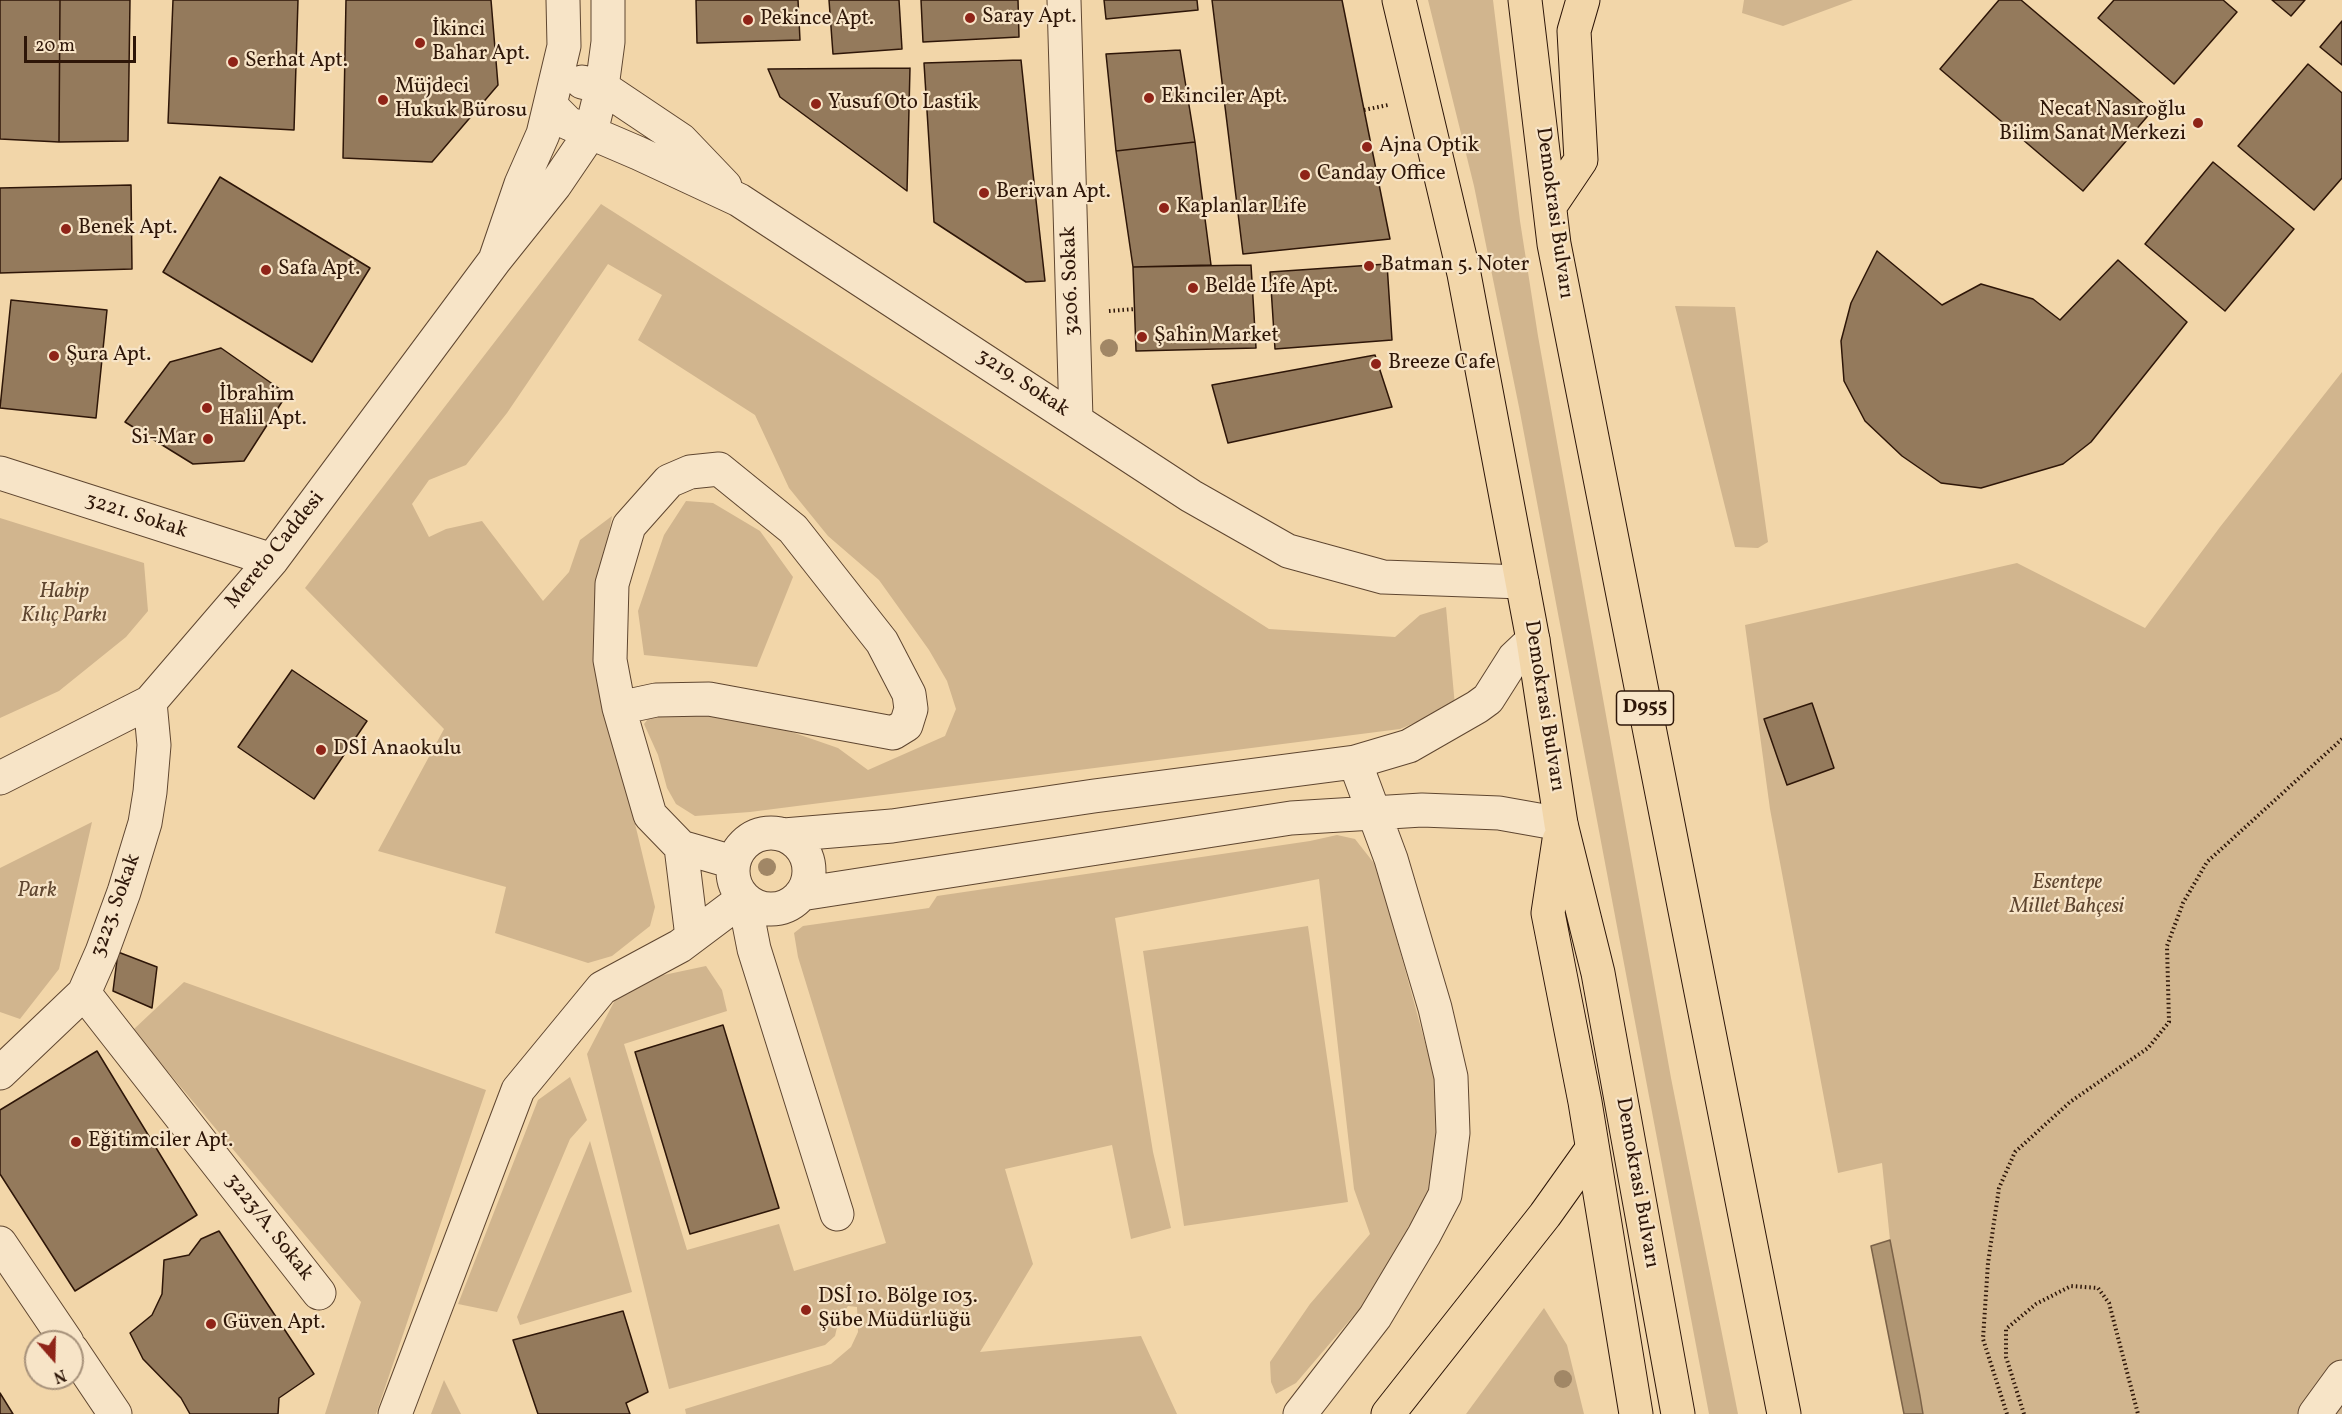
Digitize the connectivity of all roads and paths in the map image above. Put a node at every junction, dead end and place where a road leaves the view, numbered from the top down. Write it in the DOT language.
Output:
graph roads {
  1 [pos="563,0"];
  2 [pos="608,0"];
  3 [pos="1064,0"];
  4 [pos="1399,0"];
  5 [pos="1525,0"];
  6 [pos="1583,0"];
  7 [pos="602,87"];
  8 [pos="553,91"];
  9 [pos="1388,105"];
  10 [pos="1364,111"];
  11 [pos="591,132"];
  12 [pos="739,200"];
  13 [pos="1550,206"];
  14 [pos="495,260"];
  15 [pos="1076,419"];
  16 [pos="0,473"];
  17 [pos="272,560"];
  18 [pos="1522,582"];
  19 [pos="1533,640"];
  20 [pos="150,702"];
  21 [pos="619,708"];
  22 [pos="2342,739"];
  23 [pos="1355,762"];
  24 [pos="0,778"];
  25 [pos="1375,813"];
  26 [pos="1561,824"];
  27 [pos="784,835"];
  28 [pos="681,847"];
  29 [pos="733,862"];
  30 [pos="801,894"];
  31 [pos="744,898"];
  32 [pos="692,937"];
  33 [pos="84,993"];
  34 [pos="0,1073"];
  35 [pos="1592,1149"];
  36 [pos="837,1214"];
  37 [pos="0,1243"];
  38 [pos="319,1293"];
  39 [pos="59,1330"];
  40 [pos="84,1368"];
  41 [pos="2341,1379"];
  42 [pos="115,1414"];
  43 [pos="395,1414"];
  44 [pos="1300,1414"];
  45 [pos="1388,1414"];
  46 [pos="1636,1414"];
  47 [pos="1678,1414"];
  48 [pos="1784,1414"];
  49 [pos="2007,1414"];
  50 [pos="2024,1414"];
  51 [pos="2138,1414"];
  52 [pos="2315,1414"];
  1 -- 8 [label="street, Mereto Caddesi"];
  2 -- 7 [label="street, Mereto Caddesi"];
  3 -- 15 [label="street, 3206. Sokak"];
  4 -- 18 [label="main road, Demokrasi Bulvarı"];
  5 -- 13 [label="main road, Demokrasi Bulvarı / D955"];
  6 -- 13 [label="main road"];
  7 -- 8 [label="street"];
  7 -- 11 [label="street, Mereto Caddesi"];
  7 -- 12 [label="street"];
  8 -- 11 [label="street, 3219. Sokak"];
  8 -- 14 [label="street, Mereto Caddesi"];
  9 -- 10 [label="path"];
  11 -- 12 [label="street, 3219. Sokak"];
  11 -- 14 [label="street, Mereto Caddesi"];
  12 -- 15 [label="street, 3219. Sokak"];
  13 -- 48 [label="main road, Demokrasi Bulvarı / D955"];
  14 -- 17 [label="street, Mereto Caddesi"];
  15 -- 18 [label="street, 3219. Sokak"];
  16 -- 17 [label="street, 3221. Sokak"];
  17 -- 20 [label="street, Mereto Caddesi"];
  18 -- 19 [label="main road, Demokrasi Bulvarı"];
  19 -- 23 [label="street"];
  19 -- 26 [label="main road, Demokrasi Bulvarı"];
  20 -- 24 [label="street, Mereto Caddesi"];
  20 -- 33 [label="street, 3223. Sokak"];
  21 -- 21 [label="street"];
  21 -- 28 [label="street"];
  22 -- 49 [label="path"];
  23 -- 25 [label="street"];
  23 -- 27 [label="street"];
  25 -- 26 [label="street"];
  25 -- 30 [label="street"];
  25 -- 44 [label="street"];
  26 -- 35 [label="main road"];
  26 -- 47 [label="main road, Demokrasi Bulvarı"];
  27 -- 29 [label="street"];
  27 -- 30 [label="street"];
  28 -- 29 [label="street"];
  28 -- 32 [label="street"];
  29 -- 31 [label="street"];
  30 -- 31 [label="street"];
  31 -- 32 [label="street"];
  31 -- 36 [label="street"];
  32 -- 43 [label="street"];
  33 -- 34 [label="street, 3223. Sokak"];
  33 -- 38 [label="street, 3223/A. Sokak"];
  35 -- 45 [label="main road"];
  35 -- 46 [label="main road"];
  37 -- 39 [label="street"];
  40 -- 42 [label="street"];
  41 -- 52 [label="street"];
  50 -- 51 [label="path"];
}
